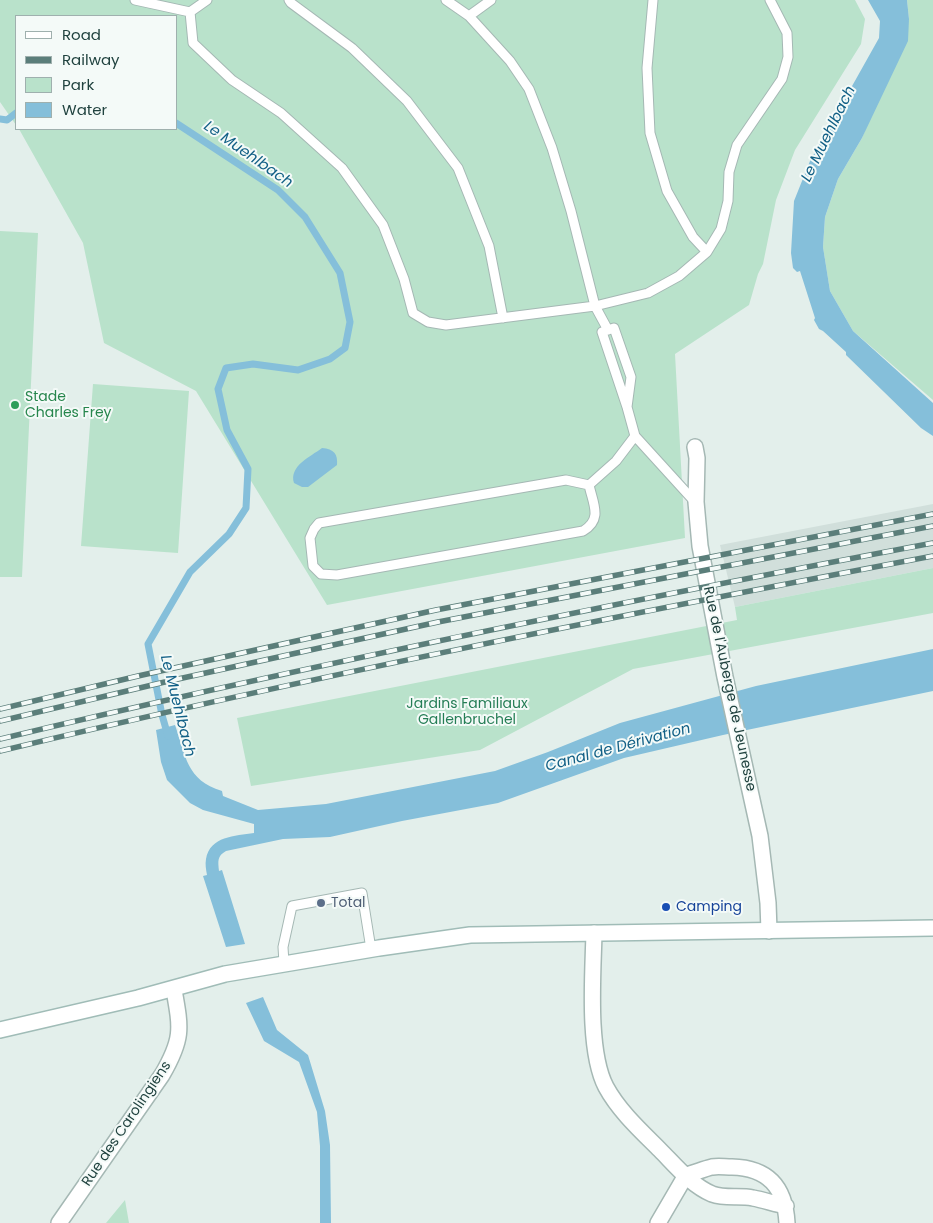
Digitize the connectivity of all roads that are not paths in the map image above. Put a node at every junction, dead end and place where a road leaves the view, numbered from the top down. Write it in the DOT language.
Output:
graph roads {
  1 [pos="136,0"];
  2 [pos="207,0"];
  3 [pos="289,0"];
  4 [pos="446,0"];
  5 [pos="490,0"];
  6 [pos="653,0"];
  7 [pos="770,0"];
  8 [pos="190,12"];
  9 [pos="469,16"];
  10 [pos="707,252"];
  11 [pos="595,306"];
  12 [pos="503,318"];
  13 [pos="608,330"];
  14 [pos="627,407"];
  15 [pos="635,436"];
  16 [pos="695,448"];
  17 [pos="589,485"];
  18 [pos="696,502"];
  19 [pos="933,928"];
  20 [pos="769,931"];
  21 [pos="594,933"];
  22 [pos="371,949"];
  23 [pos="284,963"];
  24 [pos="174,990"];
  25 [pos="0,1030"];
  26 [pos="686,1175"];
  27 [pos="786,1206"];
  28 [pos="59,1223"];
  29 [pos="658,1223"];
  30 [pos="786,1223"];
  1 -- 8 [label="lane"];
  2 -- 8 [label="lane"];
  3 -- 12 [label="lane"];
  4 -- 9 [label="lane"];
  5 -- 9 [label="lane"];
  6 -- 10 [label="lane"];
  7 -- 10 [label="lane"];
  8 -- 12 [label="lane"];
  9 -- 11 [label="lane"];
  10 -- 11 [label="lane"];
  11 -- 12 [label="lane"];
  11 -- 13 [label="lane"];
  13 -- 14 [label="lane"];
  13 -- 14 [label="lane"];
  14 -- 15 [label="lane"];
  15 -- 17 [label="lane"];
  15 -- 18 [label="lane"];
  16 -- 18 [label="street, Rue de l'Auberge de Jeunesse"];
  17 -- 17 [label="lane"];
  18 -- 20 [label="street, Rue de l'Auberge de Jeunesse"];
  19 -- 20 [label="street"];
  20 -- 21 [label="street"];
  21 -- 22 [label="street"];
  21 -- 26 [label="street"];
  22 -- 23 [label="street"];
  22 -- 23 [label="lane"];
  23 -- 24 [label="street"];
  24 -- 25 [label="street"];
  24 -- 28 [label="street, Rue des Carolingiens"];
  26 -- 27 [label="street"];
  26 -- 27 [label="street"];
  26 -- 29 [label="street"];
  27 -- 30 [label="street"];
}
